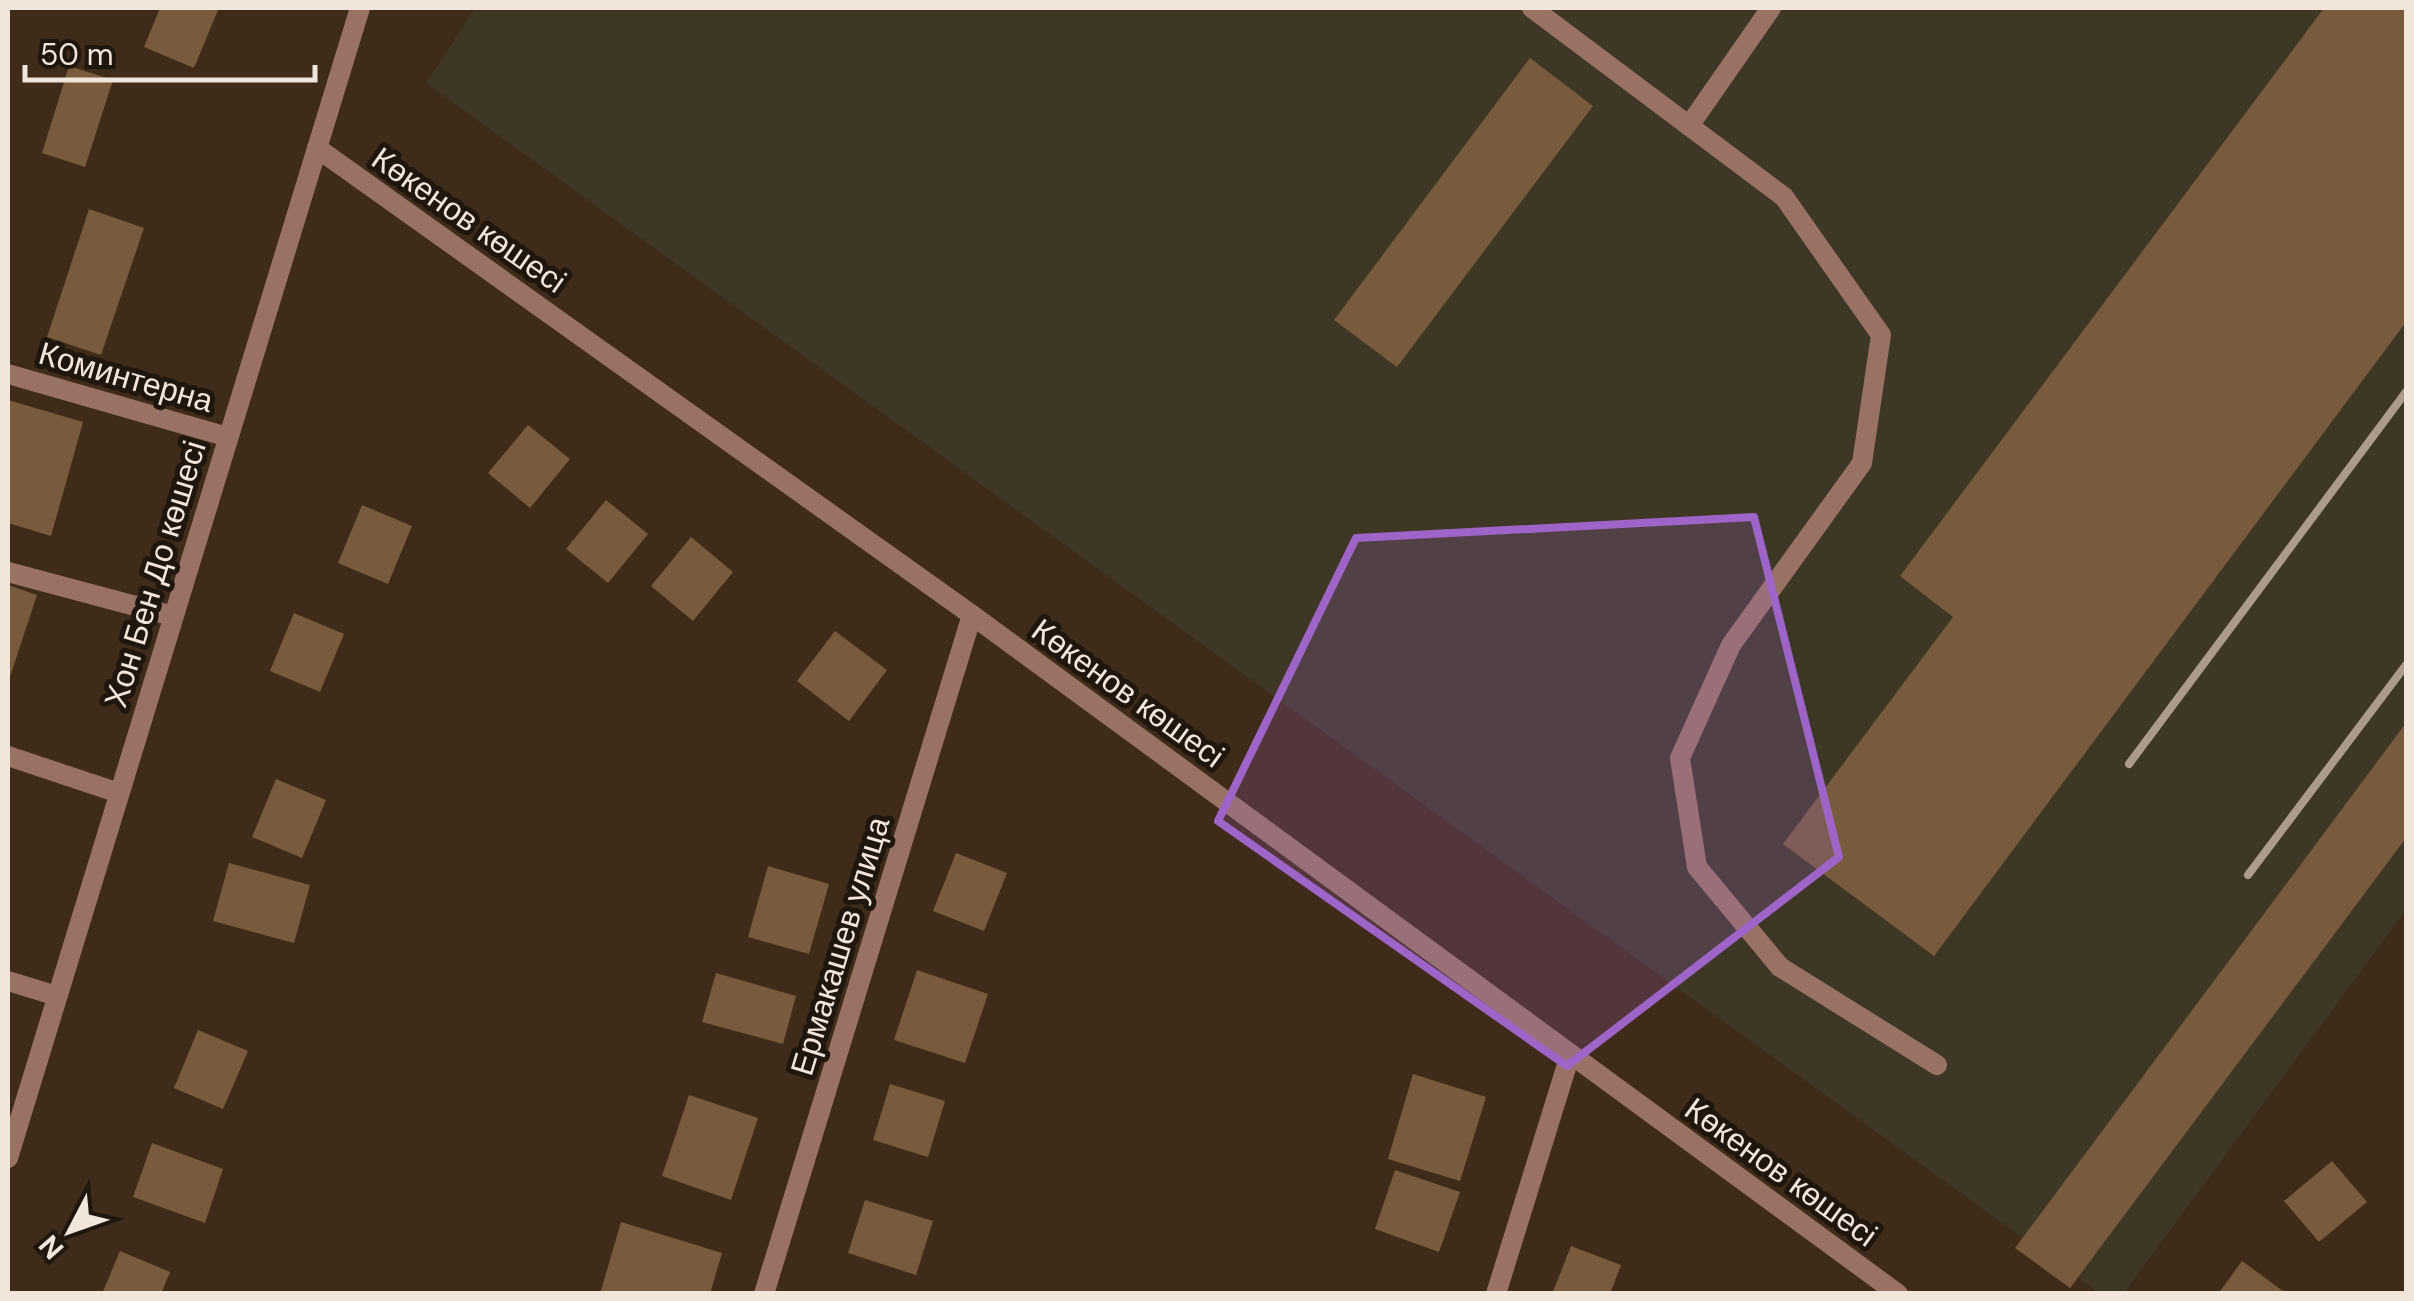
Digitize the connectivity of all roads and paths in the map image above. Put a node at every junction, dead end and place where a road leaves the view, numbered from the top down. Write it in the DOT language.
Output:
graph roads {
  1 [pos="360,8"];
  2 [pos="1532,8"];
  3 [pos="1772,8"];
  4 [pos="1689,126"];
  5 [pos="316,148"];
  6 [pos="8,374"];
  7 [pos="228,437"];
  8 [pos="8,572"];
  9 [pos="972,615"];
  10 [pos="173,616"];
  11 [pos="8,756"];
  12 [pos="119,793"];
  13 [pos="8,981"];
  14 [pos="57,996"];
  15 [pos="1570,1056"];
  16 [pos="1938,1065"];
  17 [pos="8,1158"];
  18 [pos="764,1294"];
  19 [pos="1496,1294"];
  20 [pos="1898,1294"];
  1 -- 5 [label="street, Хон Бен До көшесі"];
  2 -- 4 [label="street"];
  3 -- 4 [label="street"];
  4 -- 16 [label="street"];
  5 -- 7 [label="street, Хон Бен До көшесі"];
  5 -- 9 [label="street, Көкенов көшесі"];
  6 -- 7 [label="street, Коминтерна"];
  7 -- 10 [label="street, Хон Бен До көшесі"];
  8 -- 10 [label="street"];
  9 -- 15 [label="street, Көкенов көшесі"];
  9 -- 18 [label="street, Ермакашев улица"];
  10 -- 12 [label="street, Хон Бен До көшесі"];
  11 -- 12 [label="street"];
  12 -- 14 [label="street, Хон Бен До көшесі"];
  13 -- 14 [label="street"];
  14 -- 17 [label="street, Хон Бен До көшесі"];
  15 -- 19 [label="street"];
  15 -- 20 [label="street, Көкенов көшесі"];
}
